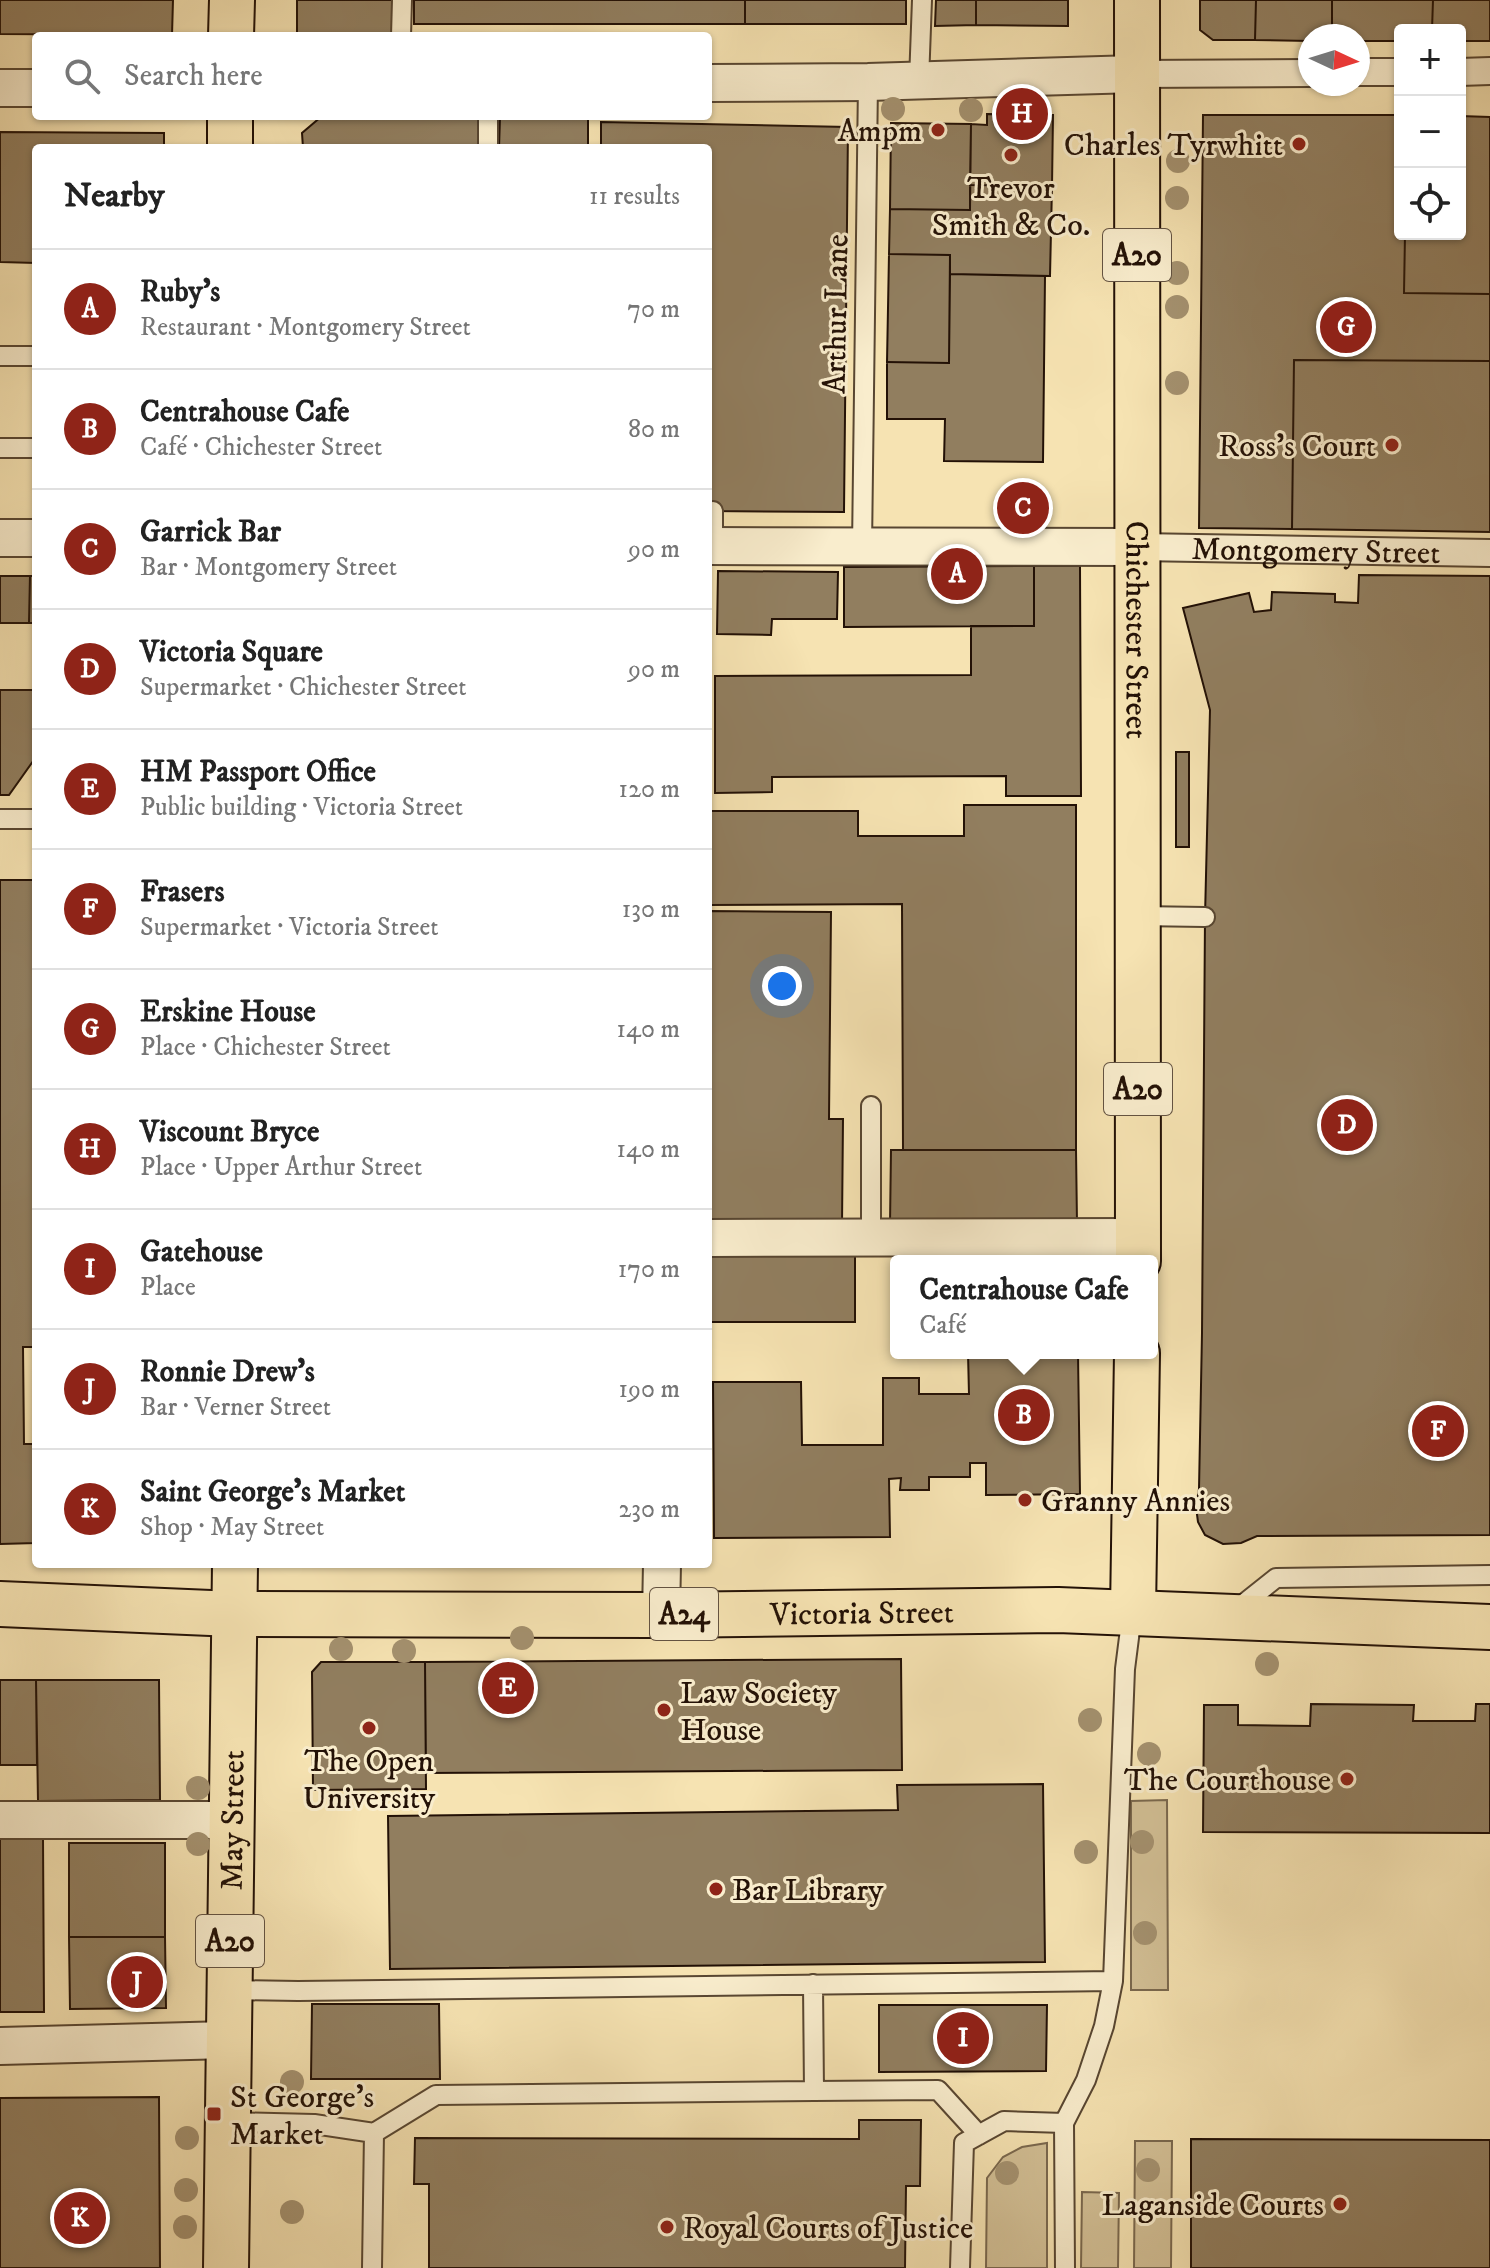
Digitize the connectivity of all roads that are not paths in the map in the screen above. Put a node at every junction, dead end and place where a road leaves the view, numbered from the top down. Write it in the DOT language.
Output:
graph roads {
  1 [pos="232,0"];
  2 [pos="402,0"];
  3 [pos="922,0"];
  4 [pos="1137,0"];
  5 [pos="231,32"];
  6 [pos="401,32"];
  7 [pos="1490,71"];
  8 [pos="1370,72"];
  9 [pos="1394,72"];
  10 [pos="1466,72"];
  11 [pos="1298,73"];
  12 [pos="1136,74"];
  13 [pos="919,81"];
  14 [pos="868,82"];
  15 [pos="712,83"];
  16 [pos="0,88"];
  17 [pos="32,88"];
  18 [pos="230,120"];
  19 [pos="488,120"];
  20 [pos="230,144"];
  21 [pos="488,144"];
  22 [pos="0,356"];
  23 [pos="32,356"];
  24 [pos="0,448"];
  25 [pos="32,448"];
  26 [pos="712,535"];
  27 [pos="0,538"];
  28 [pos="32,538"];
  29 [pos="862,547"];
  30 [pos="1138,547"];
  31 [pos="1490,553"];
  32 [pos="0,819"];
  33 [pos="32,819"];
  34 [pos="1138,916"];
  35 [pos="1205,917"];
  36 [pos="871,1106"];
  37 [pos="871,1237"];
  38 [pos="712,1238"];
  39 [pos="1138,1249"];
  40 [pos="1137,1359"];
  41 [pos="235,1568"];
  42 [pos="662,1568"];
  43 [pos="1490,1575"];
  44 [pos="0,1604"];
  45 [pos="1133,1611"];
  46 [pos="234,1614"];
  47 [pos="661,1615"];
  48 [pos="1229,1616"];
  49 [pos="1490,1627"];
  50 [pos="0,1820"];
  51 [pos="233,1820"];
  52 [pos="1113,1981"];
  53 [pos="813,1984"];
  54 [pos="229,1990"];
  55 [pos="228,2040"];
  56 [pos="0,2046"];
  57 [pos="814,2091"];
  58 [pos="229,2122"];
  59 [pos="1064,2123"];
  60 [pos="374,2133"];
  61 [pos="979,2135"];
  62 [pos="226,2268"];
  63 [pos="372,2268"];
  64 [pos="960,2268"];
  65 [pos="1065,2268"];
  1 -- 5 [label="main road"];
  2 -- 6 [label="lane"];
  3 -- 13 [label="lane"];
  4 -- 12 [label="main road, Chichester Street / A20"];
  7 -- 10 [label="street"];
  8 -- 9 [label="street"];
  11 -- 12 [label="street"];
  12 -- 13 [label="street"];
  12 -- 30 [label="main road, Chichester Street / A20"];
  13 -- 14 [label="street"];
  14 -- 15 [label="street"];
  14 -- 29 [label="lane, Arthur Lane"];
  16 -- 17 [label="street"];
  18 -- 20 [label="main road"];
  19 -- 21 [label="lane"];
  22 -- 23 [label="lane"];
  24 -- 25 [label="lane"];
  26 -- 29 [label="street, Montgomery Street"];
  27 -- 28 [label="street"];
  29 -- 30 [label="street, Montgomery Street"];
  30 -- 31 [label="street, Montgomery Street"];
  30 -- 34 [label="main road, Chichester Street / A20"];
  32 -- 33 [label="lane"];
  34 -- 35 [label="lane"];
  34 -- 39 [label="main road, Chichester Street / A20"];
  36 -- 37 [label="lane"];
  37 -- 38 [label="street"];
  37 -- 39 [label="street"];
  40 -- 45 [label="main road"];
  41 -- 46 [label="main road, May Street / A20"];
  42 -- 47 [label="street"];
  43 -- 48 [label="lane"];
  44 -- 46 [label="main road, A24"];
  45 -- 47 [label="main road, Victoria Street / A24"];
  45 -- 48 [label="main road, Victoria Street / A24"];
  45 -- 52 [label="lane"];
  46 -- 47 [label="main road, Victoria Street / A24"];
  46 -- 51 [label="main road, May Street / A20"];
  48 -- 49 [label="main road, Victoria Street / A24"];
  50 -- 51 [label="street"];
  51 -- 54 [label="main road, May Street / A20"];
  52 -- 53 [label="lane"];
  52 -- 59 [label="lane"];
  53 -- 54 [label="lane"];
  53 -- 57 [label="lane"];
  54 -- 55 [label="main road, May Street / A20"];
  55 -- 56 [label="street"];
  55 -- 58 [label="main road, May Street / A20"];
  57 -- 60 [label="lane"];
  57 -- 61 [label="lane"];
  58 -- 60 [label="lane"];
  58 -- 62 [label="main road, May Street / A20"];
  59 -- 61 [label="lane"];
  59 -- 65 [label="lane"];
  60 -- 63 [label="lane"];
  61 -- 64 [label="lane"];
}
